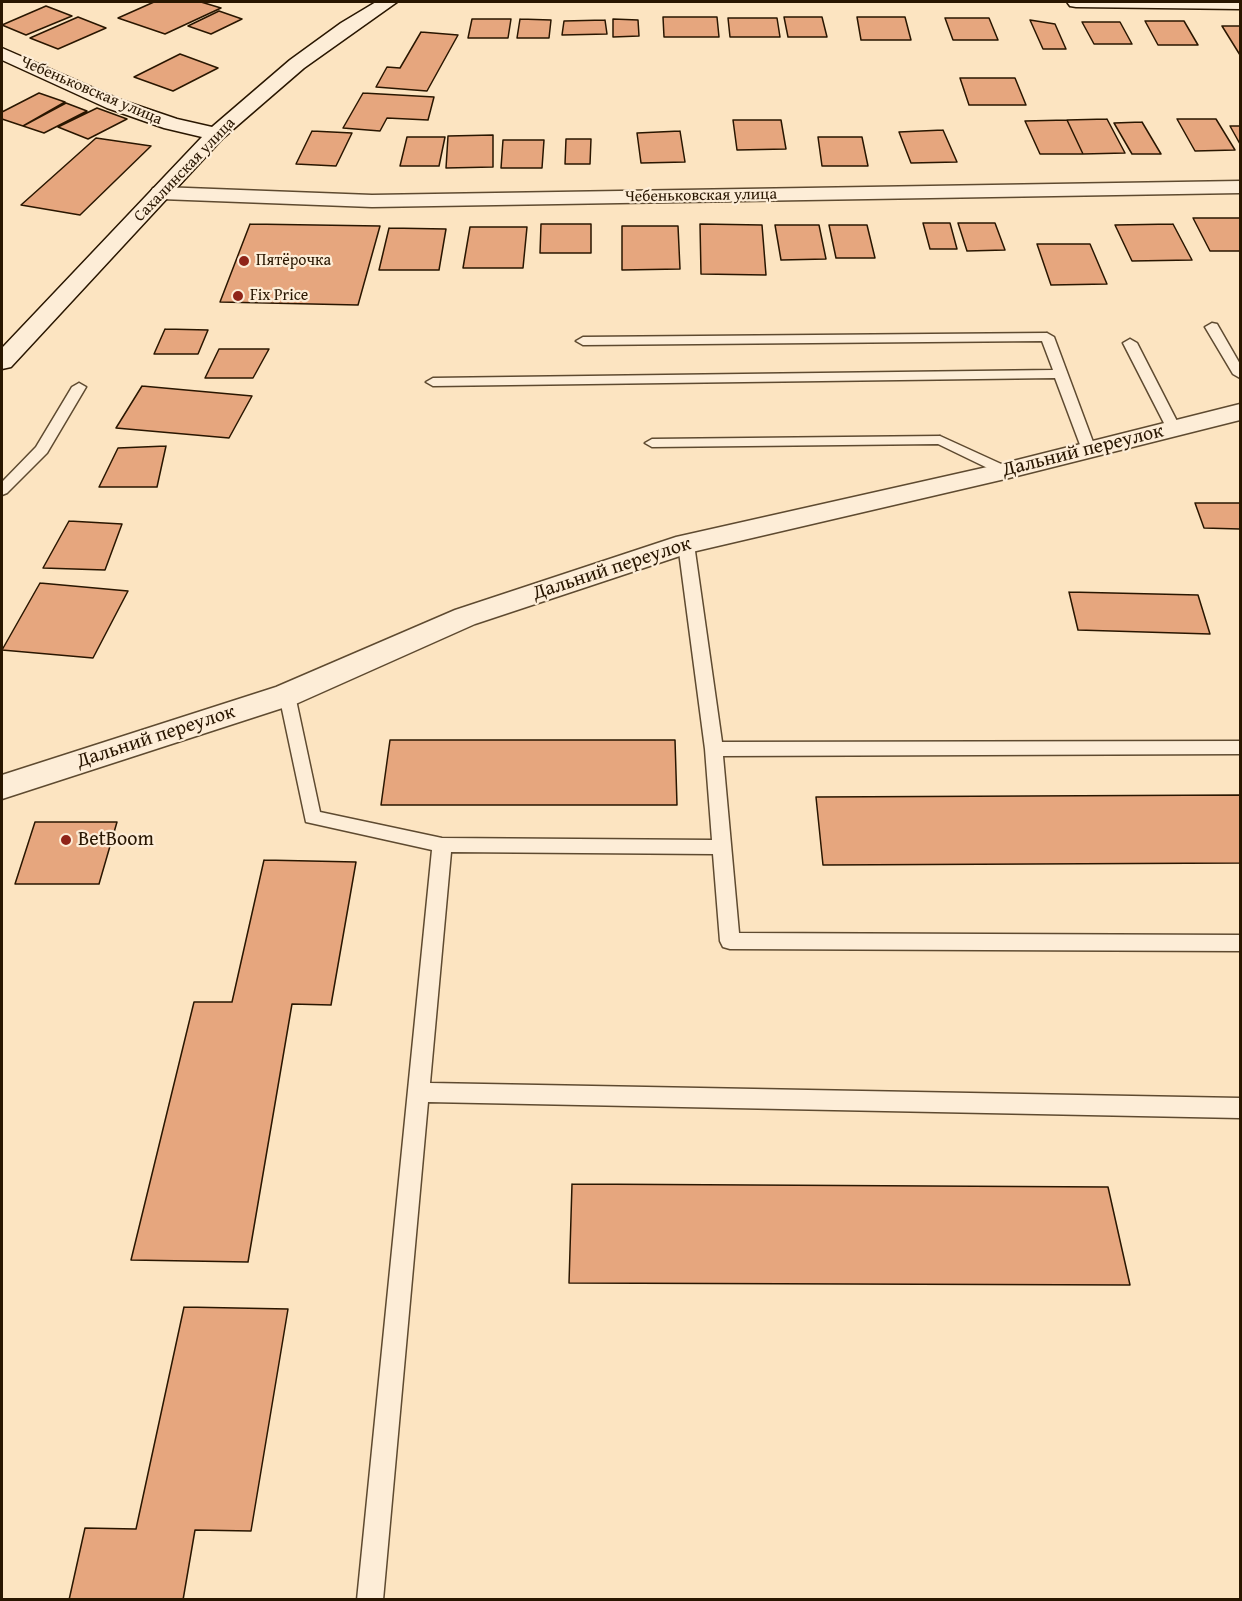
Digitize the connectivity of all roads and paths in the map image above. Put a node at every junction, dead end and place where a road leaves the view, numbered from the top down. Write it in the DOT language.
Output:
graph roads {
  1 [pos="388,2"];
  2 [pos="1076,2"];
  3 [pos="1240,4"];
  4 [pos="2,53"];
  5 [pos="216,135"];
  6 [pos="1240,187"];
  7 [pos="161,194"];
  8 [pos="1212,327"];
  9 [pos="584,341"];
  10 [pos="1130,343"];
  11 [pos="2,362"];
  12 [pos="1060,374"];
  13 [pos="1240,374"];
  14 [pos="434,382"];
  15 [pos="79,387"];
  16 [pos="1240,412"];
  17 [pos="1174,429"];
  18 [pos="652,443"];
  19 [pos="1089,450"];
  20 [pos="1005,471"];
  21 [pos="2,490"];
  22 [pos="686,544"];
  23 [pos="287,694"];
  24 [pos="1240,747"];
  25 [pos="714,749"];
  26 [pos="2,787"];
  27 [pos="442,845"];
  28 [pos="722,847"];
  29 [pos="1240,943"];
  30 [pos="419,1092"];
  31 [pos="1240,1108"];
  32 [pos="370,1599"];
  1 -- 5 [label="street, Сахалинская улица"];
  2 -- 3 [label="street"];
  4 -- 5 [label="street, Чебеньковская улица"];
  5 -- 7 [label="street, Сахалинская улица"];
  6 -- 7 [label="street, Чебеньковская улица"];
  7 -- 11 [label="street, Сахалинская улица"];
  8 -- 13 [label="lane"];
  9 -- 12 [label="lane"];
  10 -- 17 [label="lane"];
  12 -- 14 [label="lane"];
  12 -- 19 [label="lane"];
  15 -- 21 [label="lane"];
  16 -- 17 [label="street, Дальний переулок"];
  17 -- 19 [label="street, Дальний переулок"];
  18 -- 20 [label="lane"];
  19 -- 20 [label="street, Дальний переулок"];
  20 -- 22 [label="street, Дальний переулок"];
  22 -- 23 [label="street, Дальний переулок"];
  22 -- 25 [label="lane"];
  23 -- 26 [label="street, Дальний переулок"];
  23 -- 27 [label="lane"];
  24 -- 25 [label="lane"];
  25 -- 28 [label="lane"];
  27 -- 28 [label="lane"];
  27 -- 30 [label="lane"];
  28 -- 29 [label="lane"];
  30 -- 31 [label="lane"];
  30 -- 32 [label="lane"];
}
